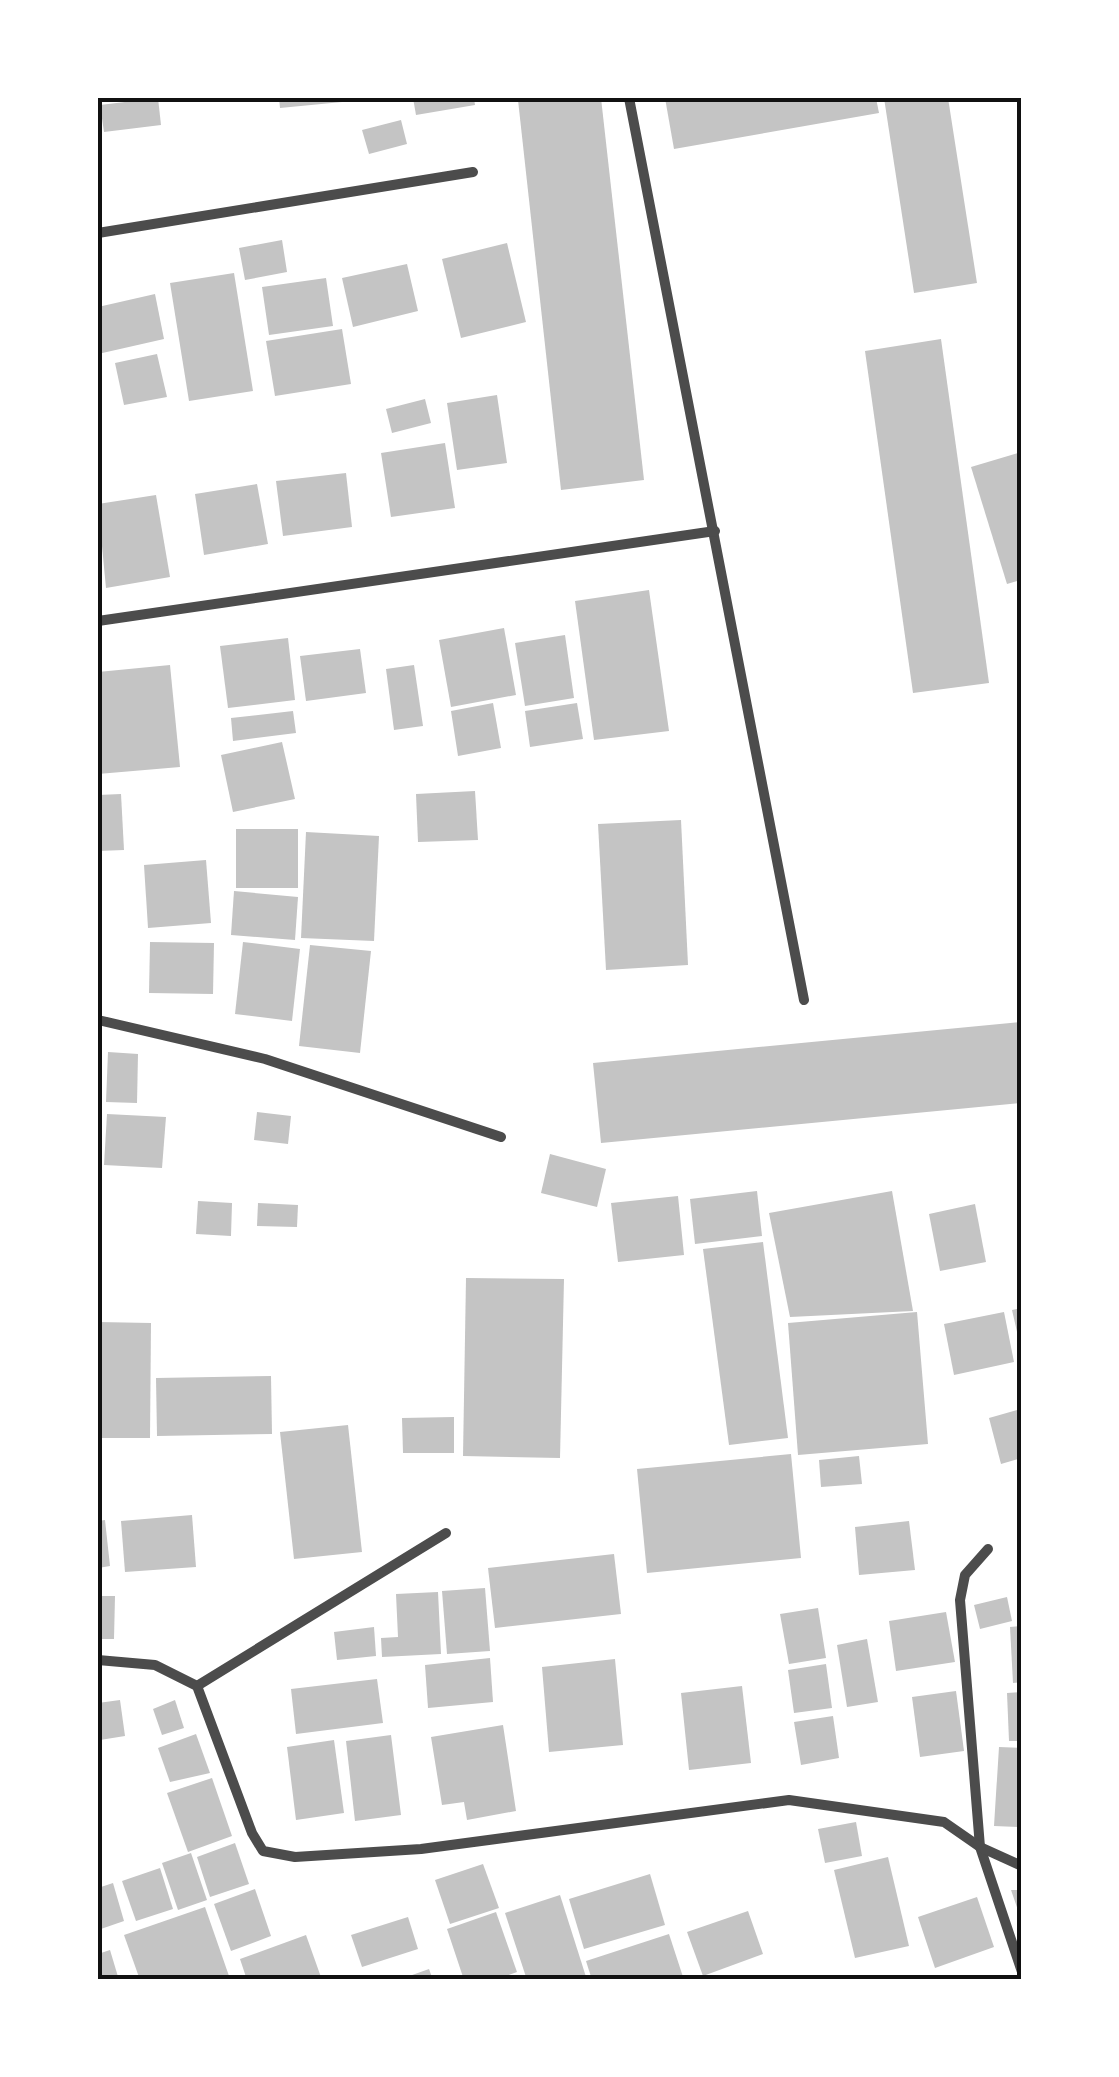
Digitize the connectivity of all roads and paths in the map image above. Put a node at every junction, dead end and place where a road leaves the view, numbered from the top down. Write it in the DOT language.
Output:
graph roads {
  1 [pos="629,98"];
  2 [pos="473,172"];
  3 [pos="98,233"];
  4 [pos="715,531"];
  5 [pos="98,621"];
  6 [pos="804,1000"];
  7 [pos="98,1020"];
  8 [pos="501,1138"];
  9 [pos="446,1533"];
  10 [pos="988,1549"];
  11 [pos="98,1660"];
  12 [pos="198,1686"];
  13 [pos="980,1847"];
  14 [pos="1022,1866"];
  15 [pos="1022,1972"];
  1 -- 4 [label="street"];
  2 -- 3 [label="street"];
  4 -- 5 [label="street"];
  4 -- 6 [label="street"];
  7 -- 8 [label="street"];
  9 -- 12 [label="street"];
  10 -- 13 [label="street"];
  11 -- 12 [label="street"];
  12 -- 13 [label="street"];
  13 -- 14 [label="street"];
  13 -- 15 [label="street"];
}
